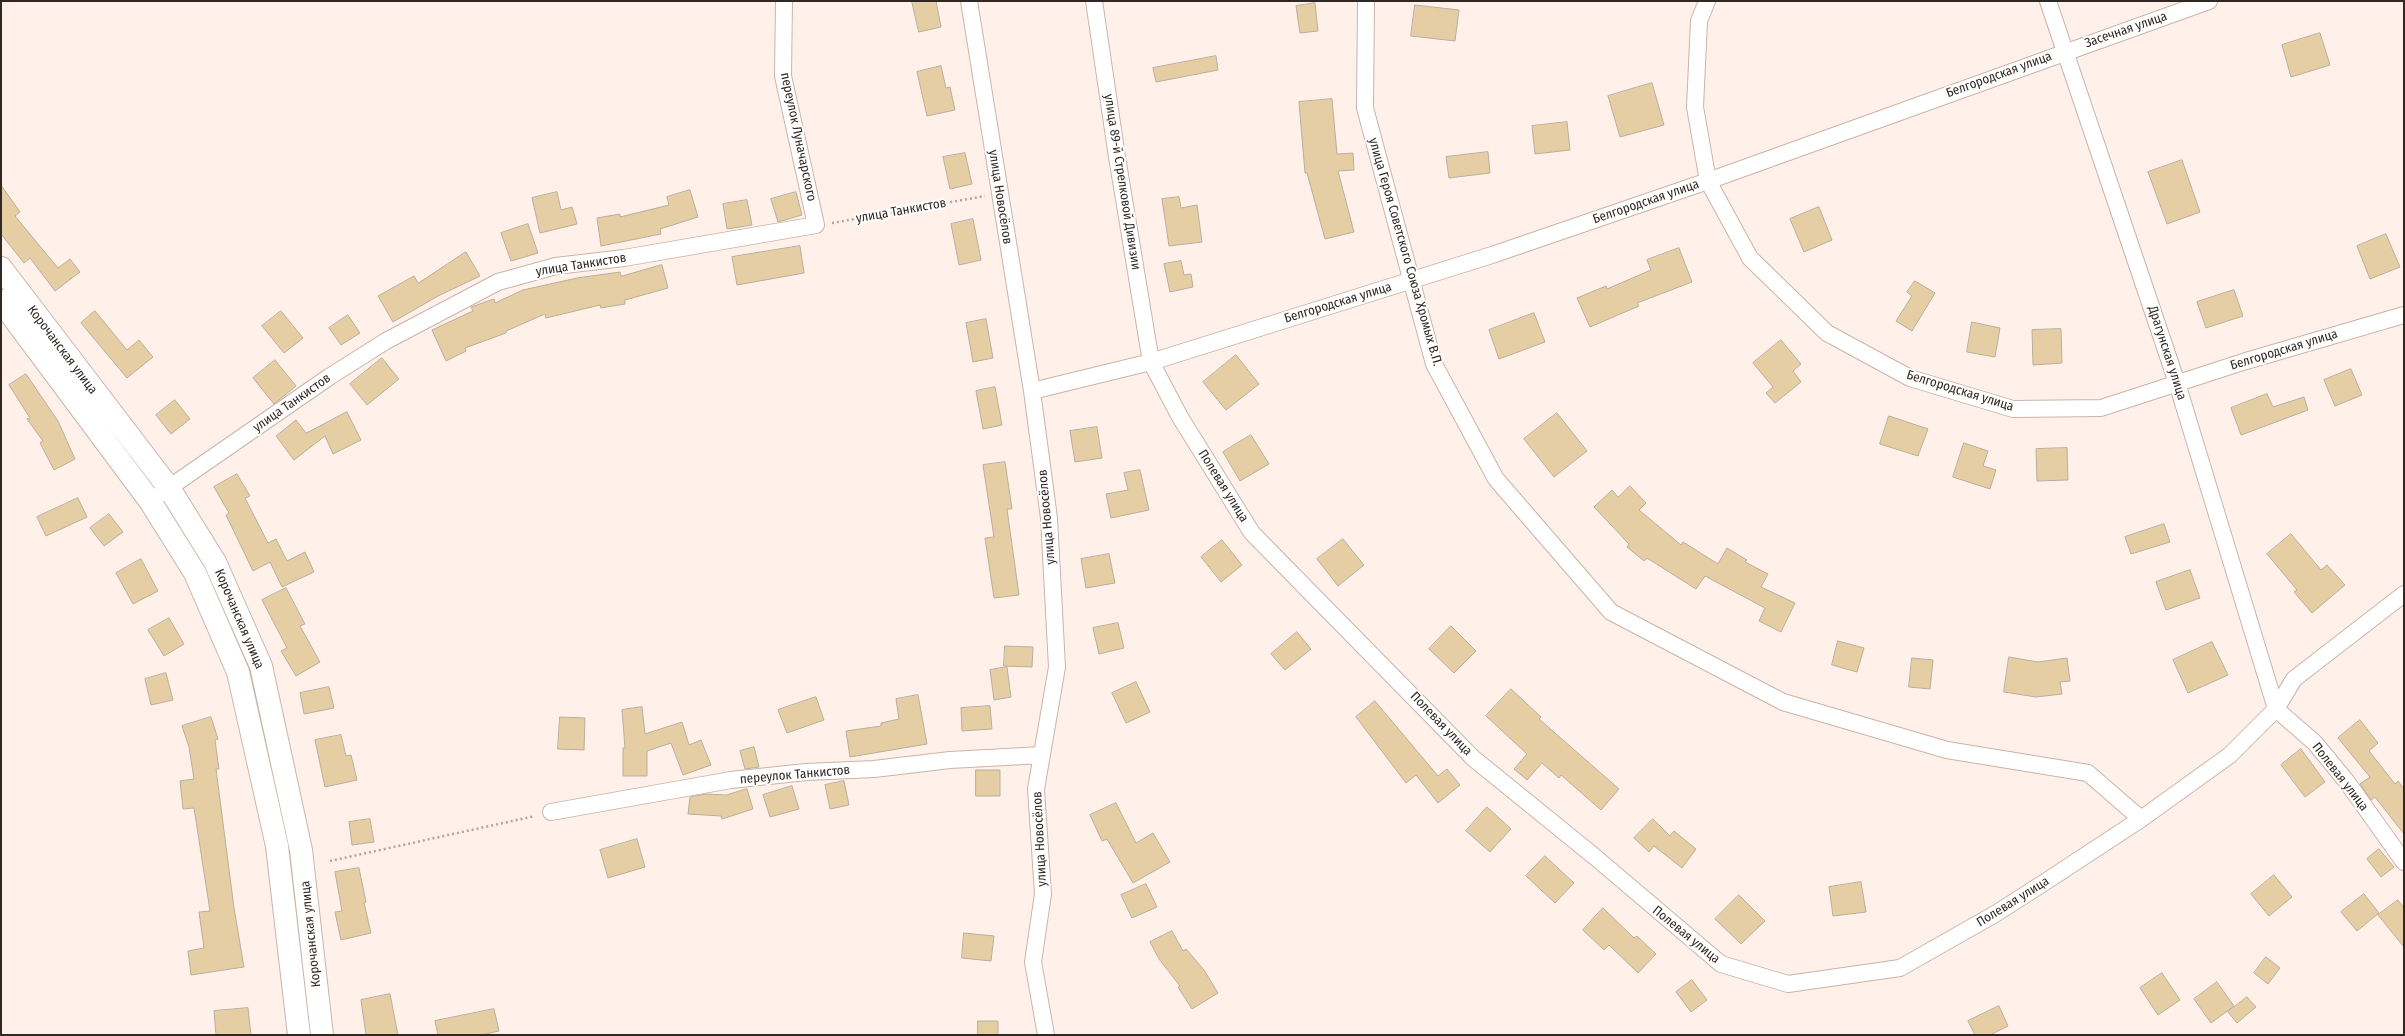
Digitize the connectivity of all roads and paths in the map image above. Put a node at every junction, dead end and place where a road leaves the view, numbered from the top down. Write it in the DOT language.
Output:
graph roads {
  1 [pos="784,1"];
  2 [pos="968,1"];
  3 [pos="1094,1"];
  4 [pos="1366,1"];
  5 [pos="1707,1"];
  6 [pos="2048,1"];
  7 [pos="2209,1"];
  8 [pos="2065,51"];
  9 [pos="1708,181"];
  10 [pos="1000,193"];
  11 [pos="816,225"];
  12 [pos="1,268"];
  13 [pos="1410,281"];
  14 [pos="1,300"];
  15 [pos="2404,315"];
  16 [pos="1151,362"];
  17 [pos="2177,383"];
  18 [pos="1032,391"];
  19 [pos="169,488"];
  20 [pos="150,501"];
  21 [pos="2404,594"];
  22 [pos="2276,709"];
  23 [pos="1042,755"];
  24 [pos="551,812"];
  25 [pos="2141,819"];
  26 [pos="330,861"];
  27 [pos="2404,862"];
  28 [pos="299,1035"];
  29 [pos="322,1035"];
  30 [pos="1046,1035"];
  1 -- 11 [label="street, переулок Луначарского"];
  2 -- 10 [label="street, улица Новосёлов"];
  3 -- 16 [label="street, улица 89-й Стрелковой Дивизии"];
  4 -- 13 [label="street, улица Героя Советского Союза Хромых В.П."];
  5 -- 9 [label="street, Белгородская улица"];
  6 -- 8 [label="street, Драгунская улица"];
  7 -- 8 [label="street, Засечная улица"];
  8 -- 9 [label="street, Белгородская улица"];
  8 -- 17 [label="street, Драгунская улица"];
  9 -- 13 [label="street, Белгородская улица"];
  9 -- 17 [label="street, Белгородская улица"];
  10 -- 11 [label="path, улица Танкистов"];
  10 -- 18 [label="street, улица Новосёлов"];
  11 -- 19 [label="street, улица Танкистов"];
  12 -- 19 [label="main road, Корочанская улица"];
  13 -- 16 [label="street, Белгородская улица"];
  13 -- 25 [label="street, улица Героя Советского Союза Хромых В.П."];
  14 -- 20 [label="main road, Корочанская улица"];
  15 -- 17 [label="street, Белгородская улица"];
  16 -- 18 [label="street, Белгородская улица"];
  16 -- 25 [label="street, Полевая улица"];
  17 -- 22 [label="street, Драгунская улица"];
  18 -- 23 [label="street, улица Новосёлов"];
  19 -- 20 [label="street, улица Танкистов"];
  19 -- 29 [label="main road, Корочанская улица"];
  20 -- 28 [label="main road, Корочанская улица"];
  21 -- 22 [label="street"];
  22 -- 25 [label="street, Полевая улица"];
  22 -- 27 [label="street, Полевая улица"];
  23 -- 24 [label="street, переулок Танкистов"];
  23 -- 30 [label="street, улица Новосёлов"];
  24 -- 26 [label="path"];
}
